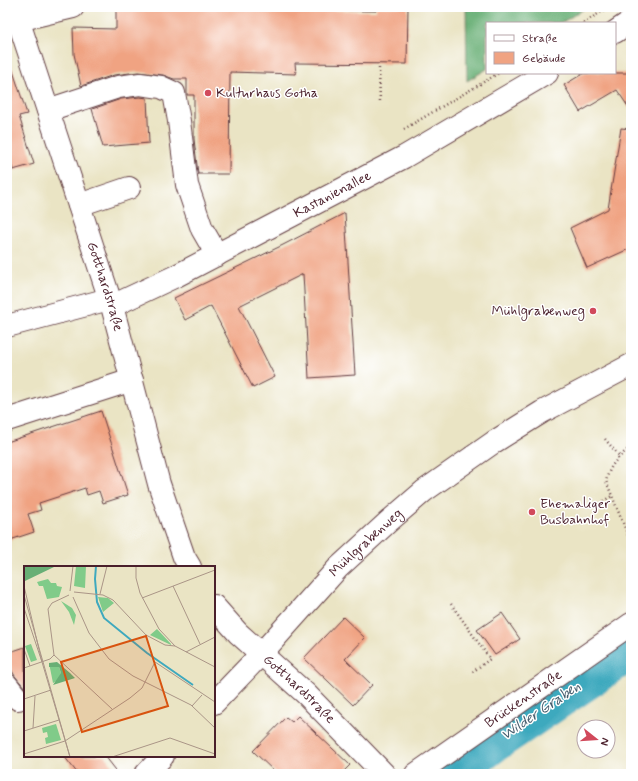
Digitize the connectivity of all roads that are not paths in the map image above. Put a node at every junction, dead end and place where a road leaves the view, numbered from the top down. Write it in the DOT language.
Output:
graph roads {
  1 [pos="73,7"];
  2 [pos="16,14"];
  3 [pos="631,21"];
  4 [pos="616,31"];
  5 [pos="545,74"];
  6 [pos="48,110"];
  7 [pos="130,188"];
  8 [pos="79,205"];
  9 [pos="216,255"];
  10 [pos="111,303"];
  11 [pos="7,326"];
  12 [pos="631,365"];
  13 [pos="132,380"];
  14 [pos="7,420"];
  15 [pos="189,566"];
  16 [pos="215,607"];
  17 [pos="631,624"];
  18 [pos="261,654"];
  19 [pos="215,702"];
  20 [pos="163,757"];
  21 [pos="146,774"];
  22 [pos="384,774"];
  23 [pos="416,774"];
  1 -- 2 [label="street"];
  2 -- 6 [label="street, Gotthardstraße"];
  3 -- 4 [label="street"];
  5 -- 9 [label="street, Kastanienallee"];
  6 -- 8 [label="street, Gotthardstraße"];
  6 -- 9 [label="street"];
  7 -- 8 [label="street"];
  8 -- 10 [label="street, Gotthardstraße"];
  9 -- 10 [label="street, Kastanienallee"];
  10 -- 11 [label="street, Kastanienallee"];
  10 -- 13 [label="street, Gotthardstraße"];
  12 -- 18 [label="street, Mühlgrabenweg"];
  13 -- 14 [label="street"];
  13 -- 15 [label="street, Gotthardstraße"];
  16 -- 18 [label="street, Gotthardstraße"];
  17 -- 23 [label="street, Brückenstraße"];
  18 -- 19 [label="street, Mühlgrabenweg"];
  18 -- 22 [label="street, Gotthardstraße"];
  20 -- 21 [label="street"];
}
